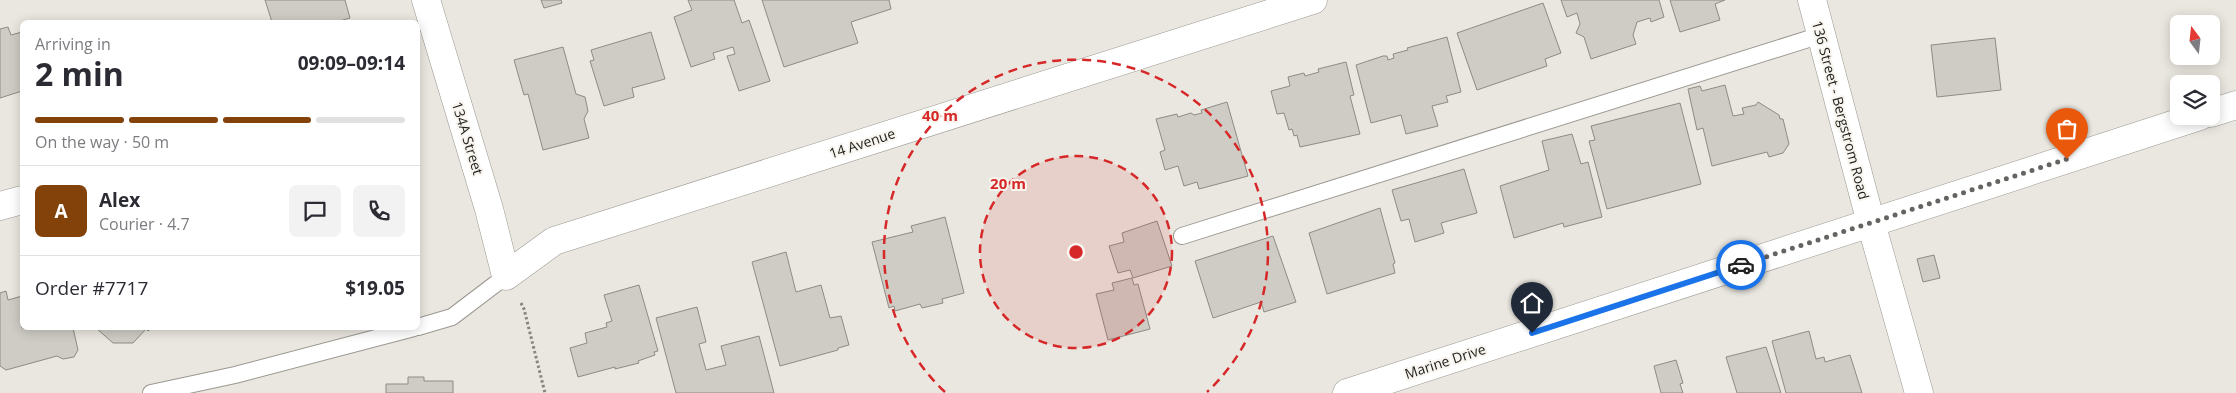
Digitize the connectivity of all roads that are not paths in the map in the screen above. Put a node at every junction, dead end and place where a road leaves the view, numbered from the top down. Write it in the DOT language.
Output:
graph roads {
  1 [pos="426,0"];
  2 [pos="1313,0"];
  3 [pos="1812,0"];
  4 [pos="1821,35"];
  5 [pos="2236,105"];
  6 [pos="2220,110"];
  7 [pos="2172,125"];
  8 [pos="20,201"];
  9 [pos="0,206"];
  10 [pos="1871,223"];
  11 [pos="1182,236"];
  12 [pos="506,276"];
  13 [pos="420,326"];
  14 [pos="405,330"];
  15 [pos="151,393"];
  16 [pos="1346,393"];
  17 [pos="1919,393"];
  1 -- 12 [label="street, 134A Street"];
  2 -- 12 [label="street, 14 Avenue"];
  3 -- 4 [label="street, 136 Street - Bergstrom Road"];
  4 -- 10 [label="street, 136 Street - Bergstrom Road"];
  4 -- 11 [label="lane"];
  5 -- 6 [label="street"];
  7 -- 10 [label="street, Marine Drive"];
  8 -- 9 [label="street"];
  10 -- 16 [label="street, Marine Drive"];
  10 -- 17 [label="street, 136 Street - Bergstrom Road"];
  12 -- 13 [label="lane"];
  14 -- 15 [label="lane"];
}
